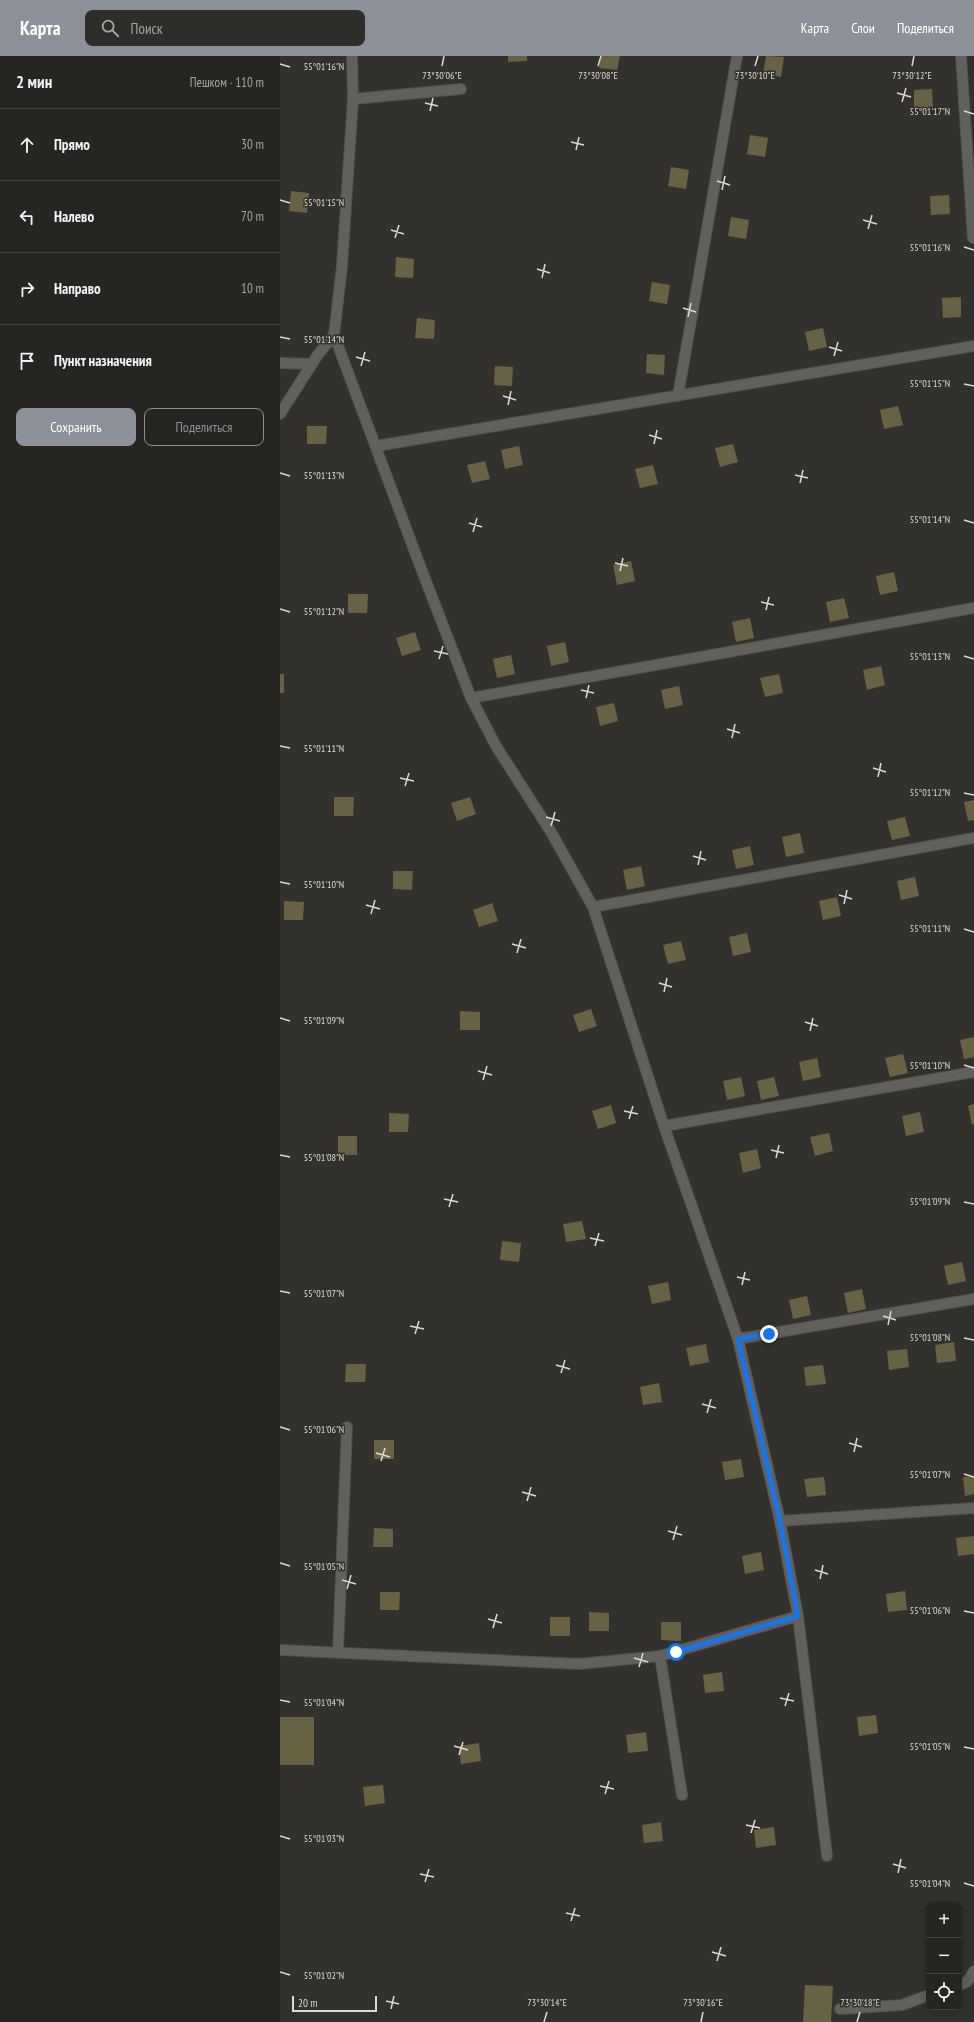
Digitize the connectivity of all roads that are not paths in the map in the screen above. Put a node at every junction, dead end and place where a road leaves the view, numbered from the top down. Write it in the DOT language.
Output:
graph roads {
  1 [pos="352,56"];
  2 [pos="737,56"];
  3 [pos="961,56"];
  4 [pos="461,88"];
  5 [pos="353,99"];
  6 [pos="973,238"];
  7 [pos="334,335"];
  8 [pos="974,346"];
  9 [pos="280,362"];
  10 [pos="312,364"];
  11 [pos="678,396"];
  12 [pos="280,414"];
  13 [pos="376,446"];
  14 [pos="974,608"];
  15 [pos="471,698"];
  16 [pos="974,838"];
  17 [pos="593,908"];
  18 [pos="974,1072"];
  19 [pos="664,1126"];
  20 [pos="974,1299"];
  21 [pos="738,1339"];
  22 [pos="347,1427"];
  23 [pos="974,1508"];
  24 [pos="780,1521"];
  25 [pos="798,1616"];
  26 [pos="280,1650"];
  27 [pos="338,1652"];
  28 [pos="660,1656"];
  29 [pos="682,1795"];
  30 [pos="827,1856"];
  31 [pos="974,1971"];
  32 [pos="962,1983"];
  33 [pos="926,1996"];
  34 [pos="840,2009"];
  1 -- 5 [label="street"];
  2 -- 11 [label="street"];
  3 -- 6 [label="street"];
  4 -- 5 [label="street"];
  5 -- 7 [label="street"];
  7 -- 10 [label="street"];
  7 -- 13 [label="street"];
  8 -- 11 [label="street"];
  9 -- 10 [label="street"];
  10 -- 12 [label="street"];
  11 -- 13 [label="street"];
  13 -- 15 [label="street"];
  14 -- 15 [label="street"];
  15 -- 17 [label="street"];
  16 -- 17 [label="street"];
  17 -- 19 [label="street"];
  18 -- 19 [label="street"];
  19 -- 21 [label="street"];
  20 -- 21 [label="street"];
  21 -- 24 [label="street"];
  22 -- 27 [label="street"];
  23 -- 24 [label="street"];
  24 -- 25 [label="street"];
  25 -- 28 [label="street"];
  25 -- 30 [label="street"];
  26 -- 27 [label="street"];
  27 -- 28 [label="street"];
  28 -- 29 [label="street"];
  31 -- 32 [label="street"];
  33 -- 34 [label="street"];
}
